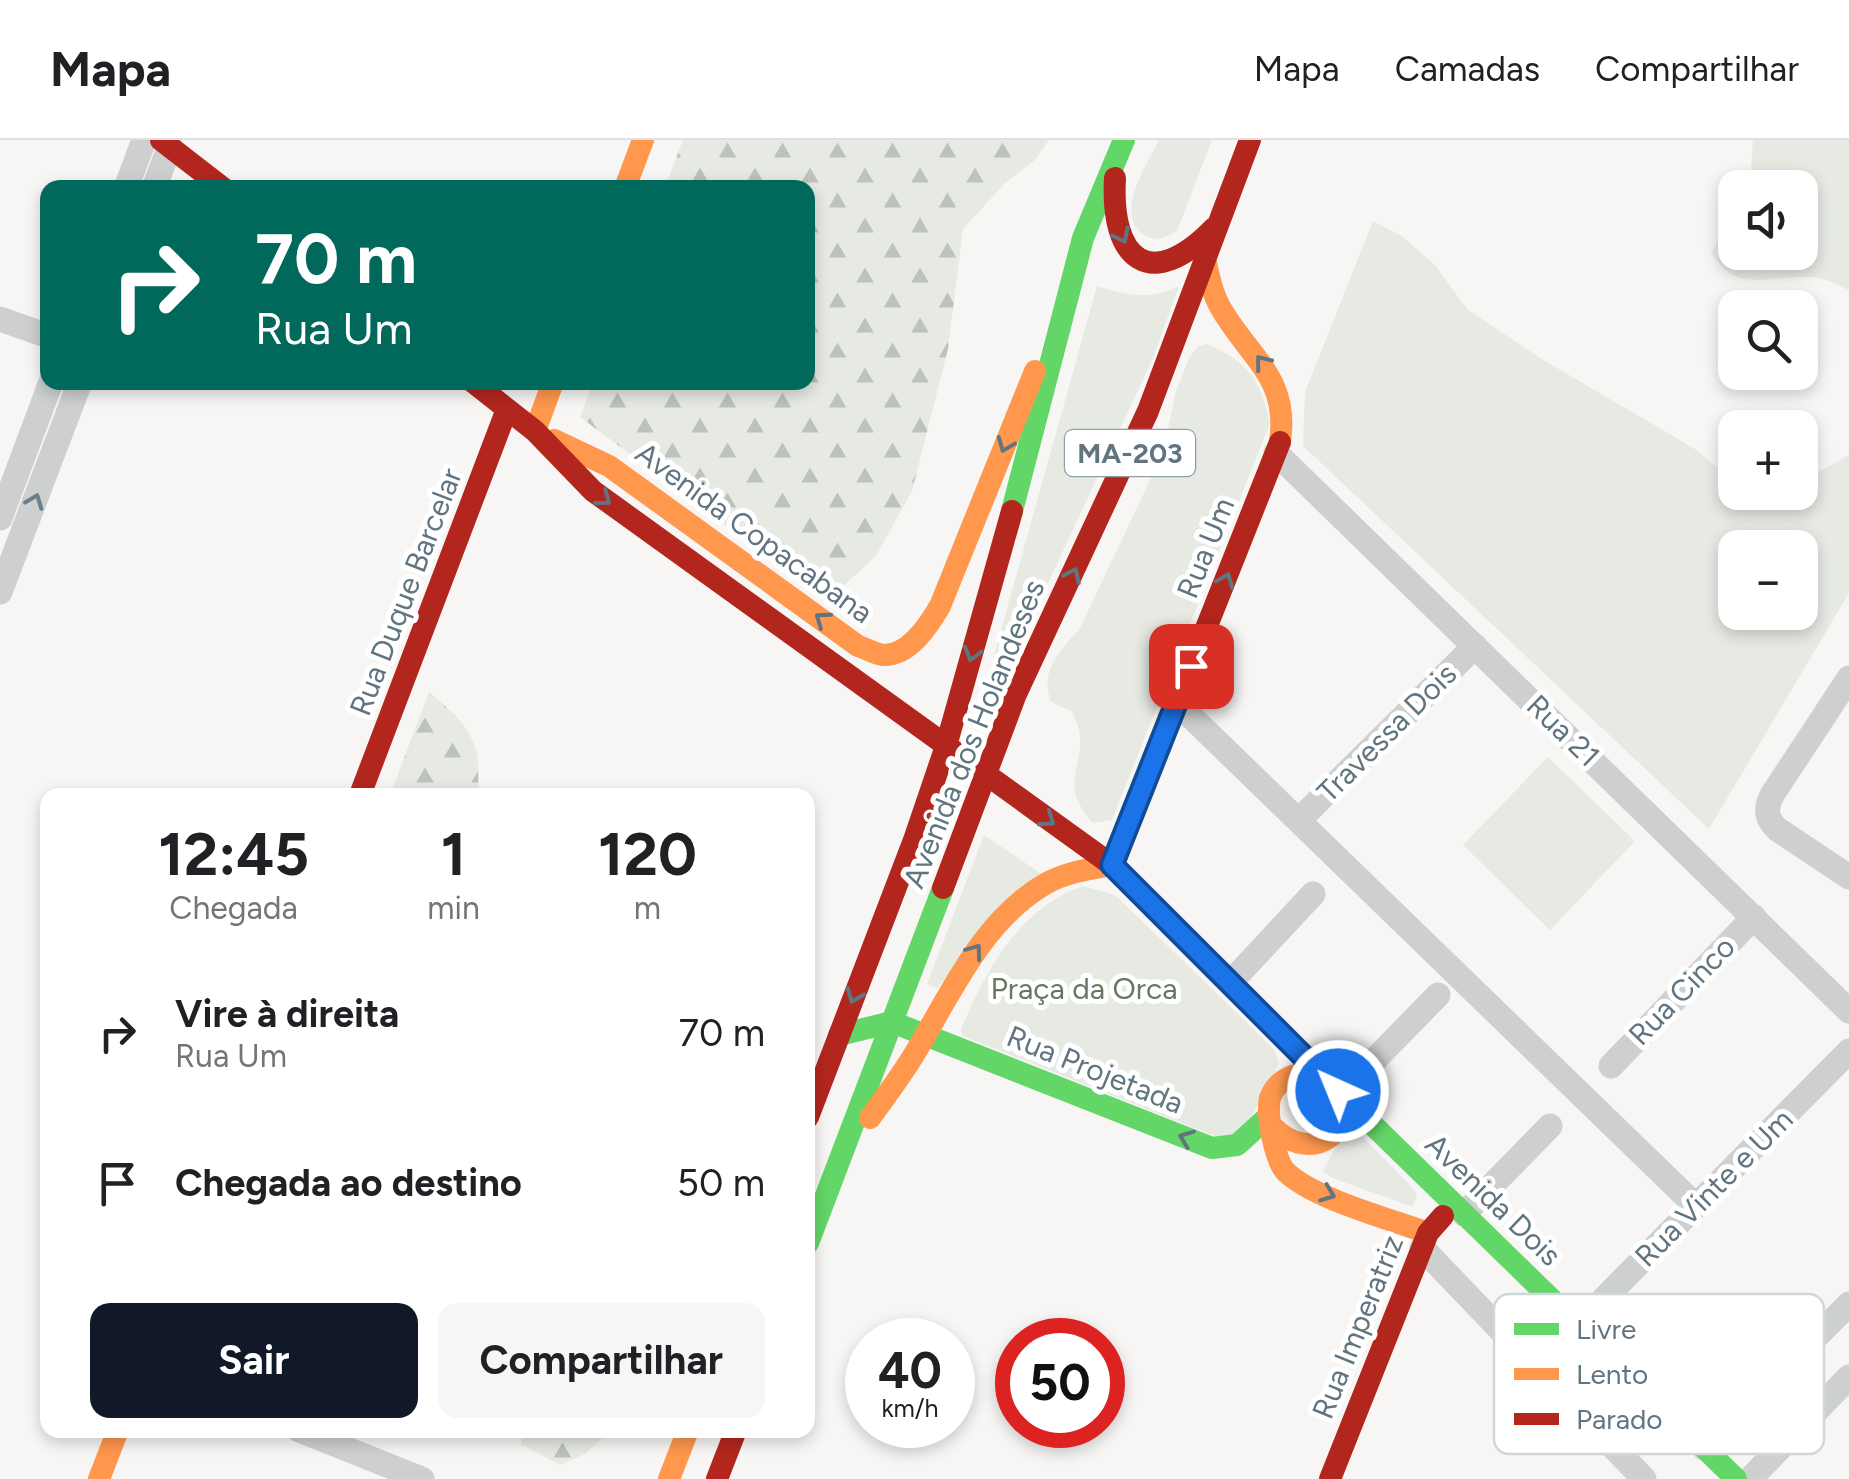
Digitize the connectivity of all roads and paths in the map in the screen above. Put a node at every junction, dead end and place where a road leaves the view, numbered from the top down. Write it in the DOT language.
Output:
graph roads {
  1 [pos="144,140"];
  2 [pos="643,140"];
  3 [pos="1250,140"];
  4 [pos="1124,141"];
  5 [pos="177,146"];
  6 [pos="129,180"];
  7 [pos="158,180"];
  8 [pos="214,180"];
  9 [pos="628,180"];
  10 [pos="1228,204"];
  11 [pos="1206,264"];
  12 [pos="1068,289"];
  13 [pos="0,319"];
  14 [pos="40,333"];
  15 [pos="49,390"];
  16 [pos="77,390"];
  17 [pos="483,390"];
  18 [pos="550,390"];
  19 [pos="508,410"];
  20 [pos="535,430"];
  21 [pos="1276,453"];
  22 [pos="0,518"];
  23 [pos="0,592"];
  24 [pos="1475,646"];
  25 [pos="1849,678"];
  26 [pos="1016,694"];
  27 [pos="1176,702"];
  28 [pos="946,746"];
  29 [pos="985,776"];
  30 [pos="363,788"];
  31 [pos="1298,820"];
  32 [pos="1112,865"];
  33 [pos="1849,876"];
  34 [pos="1313,894"];
  35 [pos="1754,917"];
  36 [pos="1231,982"];
  37 [pos="1438,995"];
  38 [pos="1849,1011"];
  39 [pos="892,1022"];
  40 [pos="839,1035"];
  41 [pos="926,1036"];
  42 [pos="1286,1039"];
  43 [pos="1849,1051"];
  44 [pos="1611,1066"];
  45 [pos="1288,1078"];
  46 [pos="1335,1088"];
  47 [pos="815,1098"];
  48 [pos="1271,1120"];
  49 [pos="1550,1126"];
  50 [pos="837,1165"];
  51 [pos="1696,1206"];
  52 [pos="1459,1209"];
  53 [pos="815,1224"];
  54 [pos="1425,1240"];
  55 [pos="1546,1294"];
  56 [pos="1609,1294"];
  57 [pos="1849,1304"];
  58 [pos="1494,1315"];
  59 [pos="1824,1329"];
  60 [pos="1849,1377"];
  61 [pos="1824,1403"];
  62 [pos="115,1438"];
  63 [pos="320,1438"];
  64 [pos="685,1438"];
  65 [pos="733,1438"];
  66 [pos="1621,1454"];
  67 [pos="1710,1454"];
  68 [pos="1774,1454"];
  69 [pos="99,1479"];
  70 [pos="422,1479"];
  71 [pos="669,1479"];
  72 [pos="717,1479"];
  73 [pos="1330,1479"];
  74 [pos="1644,1479"];
  75 [pos="1736,1479"];
  76 [pos="1750,1479"];
  1 -- 6 [label="street"];
  2 -- 9 [label="main road"];
  3 -- 10 [label="main road, Avenida dos Holandeses / MA-203"];
  4 -- 10 [label="main road, one-way"];
  4 -- 12 [label="main road, Avenida dos Holandeses / MA-203"];
  5 -- 7 [label="street"];
  5 -- 8 [label="main road"];
  10 -- 11 [label="main road, Avenida dos Holandeses / MA-203"];
  21 -- 11 [label="main road, Rua Um, one-way"];
  26 -- 11 [label="main road, Avenida dos Holandeses / MA-203, one-way"];
  12 -- 20 [label="main road, Avenida Copacabana, one-way"];
  12 -- 28 [label="main road, Avenida dos Holandeses / MA-203, one-way"];
  13 -- 14 [label="street"];
  15 -- 22 [label="street"];
  23 -- 16 [label="street, one-way"];
  17 -- 19 [label="main road, Avenida Copacabana"];
  18 -- 20 [label="main road"];
  19 -- 20 [label="main road, Avenida Copacabana"];
  19 -- 30 [label="main road, Rua Duque Barcelar"];
  20 -- 28 [label="main road, Avenida Copacabana, one-way"];
  21 -- 24 [label="street, Rua 21"];
  27 -- 21 [label="main road, Rua Um, one-way"];
  24 -- 31 [label="street, Travessa Dois"];
  24 -- 35 [label="street, Rua 21"];
  25 -- 33 [label="street"];
  26 -- 28 [label="main road"];
  26 -- 29 [label="main road, Avenida dos Holandeses / MA-203"];
  27 -- 31 [label="street"];
  27 -- 32 [label="main road, Rua Um"];
  28 -- 29 [label="main road, Avenida Copacabana"];
  28 -- 40 [label="main road, Avenida dos Holandeses / MA-203, one-way"];
  29 -- 32 [label="main road, Avenida Dois, one-way"];
  29 -- 39 [label="main road, Avenida dos Holandeses / MA-203"];
  31 -- 51 [label="street"];
  32 -- 36 [label="main road, Avenida Dois"];
  41 -- 32 [label="main road, one-way"];
  34 -- 36 [label="street"];
  35 -- 38 [label="street, Rua 21"];
  35 -- 44 [label="street, Rua Cinco"];
  36 -- 42 [label="main road, Avenida Dois"];
  37 -- 46 [label="street"];
  39 -- 40 [label="main road"];
  39 -- 41 [label="main road, Rua Projetada"];
  39 -- 50 [label="main road, Avenida dos Holandeses / MA-203"];
  40 -- 47 [label="main road, Avenida dos Holandeses / MA-203"];
  48 -- 41 [label="main road, Rua Projetada, one-way"];
  41 -- 50 [label="main road"];
  42 -- 45 [label="main road"];
  42 -- 46 [label="main road, Avenida Dois"];
  43 -- 51 [label="street, Rua Vinte e Um"];
  45 -- 46 [label="main road"];
  45 -- 48 [label="main road"];
  46 -- 48 [label="main road"];
  46 -- 52 [label="main road, Avenida Dois"];
  48 -- 54 [label="main road, one-way"];
  49 -- 52 [label="street"];
  50 -- 53 [label="main road, Avenida dos Holandeses / MA-203"];
  51 -- 56 [label="street, Rua Vinte e Um"];
  52 -- 54 [label="main road, Rua Imperatriz"];
  52 -- 55 [label="main road, Avenida Dois"];
  54 -- 58 [label="street"];
  54 -- 73 [label="main road, Rua Imperatriz"];
  57 -- 59 [label="street"];
  60 -- 61 [label="street"];
  62 -- 69 [label="main road"];
  63 -- 70 [label="street"];
  64 -- 71 [label="main road"];
  65 -- 72 [label="main road"];
  66 -- 74 [label="street"];
  67 -- 75 [label="main road, Avenida Dois"];
  68 -- 76 [label="street"];
}
